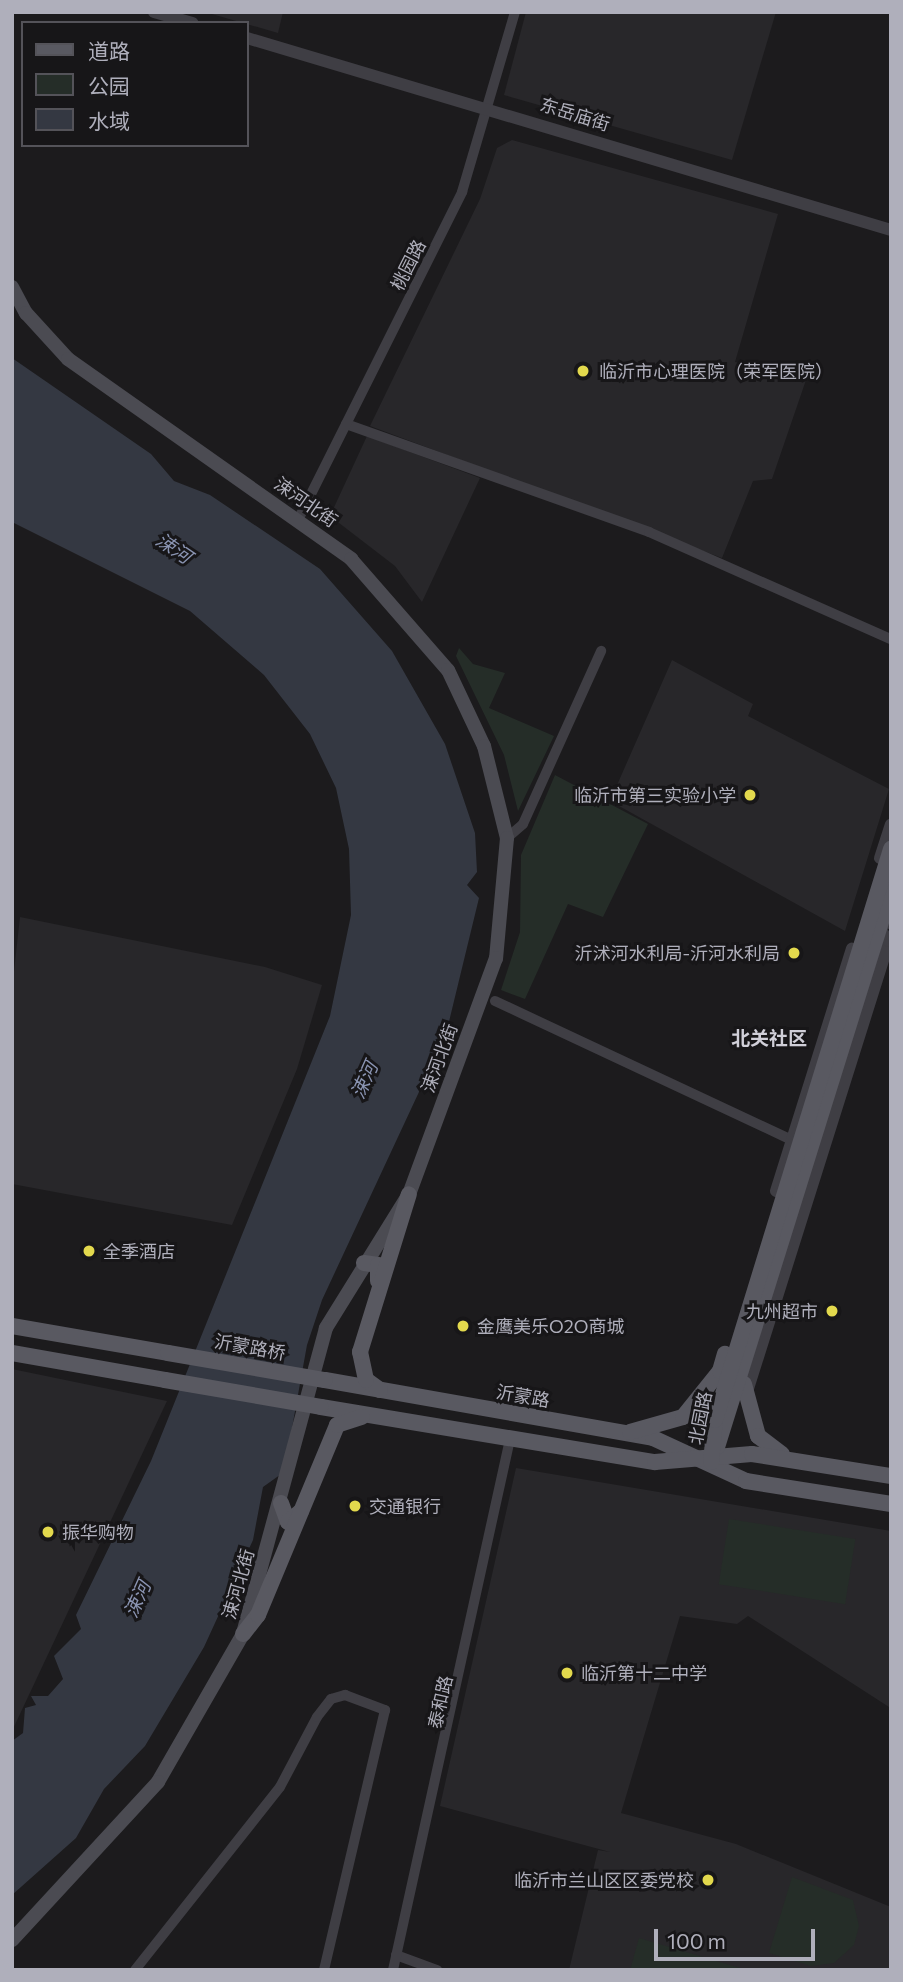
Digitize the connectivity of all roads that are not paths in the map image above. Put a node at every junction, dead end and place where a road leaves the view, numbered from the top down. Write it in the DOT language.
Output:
graph roads {
  1 [pos="154,12"];
  2 [pos="515,12"];
  3 [pos="185,21"];
  4 [pos="248,38"];
  5 [pos="487,106"];
  6 [pos="891,230"];
  7 [pos="12,287"];
  8 [pos="346,424"];
  9 [pos="298,520"];
  10 [pos="891,639"];
  11 [pos="601,651"];
  12 [pos="891,825"];
  13 [pos="507,838"];
  14 [pos="891,849"];
  15 [pos="891,890"];
  16 [pos="882,926"];
  17 [pos="495,1001"];
  18 [pos="792,1140"];
  19 [pos="782,1186"];
  20 [pos="409,1194"];
  21 [pos="365,1263"];
  22 [pos="12,1326"];
  23 [pos="12,1353"];
  24 [pos="743,1372"];
  25 [pos="325,1380"];
  26 [pos="382,1391"];
  27 [pos="744,1400"];
  28 [pos="321,1407"];
  29 [pos="370,1416"];
  30 [pos="625,1433"];
  31 [pos="510,1440"];
  32 [pos="794,1460"];
  33 [pos="711,1462"];
  34 [pos="891,1476"];
  35 [pos="281,1503"];
  36 [pos="891,1504"];
  37 [pos="243,1633"];
  38 [pos="12,1940"];
  39 [pos="396,1955"];
  40 [pos="135,1970"];
  41 [pos="324,1970"];
  42 [pos="393,1970"];
  43 [pos="437,1970"];
  1 -- 3 [label="street"];
  2 -- 5 [label="street, 桃园路"];
  4 -- 5 [label="street, 东岳庙街"];
  5 -- 6 [label="street, 东岳庙街"];
  5 -- 8 [label="street, 桃园路"];
  7 -- 9 [label="main road, 涑河北街"];
  8 -- 9 [label="street, 桃园路"];
  8 -- 10 [label="street"];
  9 -- 13 [label="main road, 涑河北街"];
  11 -- 13 [label="street"];
  12 -- 18 [label="street"];
  13 -- 20 [label="main road, 涑河北街"];
  14 -- 16 [label="main road, 北园路"];
  15 -- 16 [label="main road, 北园路"];
  16 -- 19 [label="main road, 北园路"];
  16 -- 24 [label="main road, 北园路"];
  16 -- 27 [label="street"];
  17 -- 18 [label="street"];
  18 -- 19 [label="street"];
  19 -- 30 [label="main road"];
  19 -- 33 [label="main road, 北园路"];
  20 -- 21 [label="main road, 涑河北街"];
  20 -- 26 [label="main road"];
  21 -- 25 [label="main road"];
  21 -- 35 [label="main road, 涑河北街"];
  22 -- 25 [label="main road, 沂蒙路桥, bridge"];
  23 -- 28 [label="main road, bridge"];
  24 -- 27 [label="main road"];
  24 -- 33 [label="main road, 北园路"];
  25 -- 26 [label="main road, 沂蒙路"];
  26 -- 30 [label="main road, 沂蒙路"];
  27 -- 32 [label="main road"];
  28 -- 29 [label="main road, 沂蒙路"];
  28 -- 35 [label="main road"];
  29 -- 31 [label="main road, 沂蒙路"];
  29 -- 37 [label="main road"];
  30 -- 33 [label="main road, 沂蒙路"];
  31 -- 33 [label="main road, 沂蒙路"];
  31 -- 39 [label="street, 泰和路"];
  32 -- 33 [label="main road, 沂蒙路"];
  32 -- 34 [label="main road, 沂蒙路"];
  33 -- 36 [label="main road, 沂蒙路"];
  35 -- 37 [label="main road, 涑河北街"];
  37 -- 38 [label="main road, 涑河北街"];
  39 -- 42 [label="street, 泰和路"];
  39 -- 43 [label="street"];
  40 -- 41 [label="street"];
}
